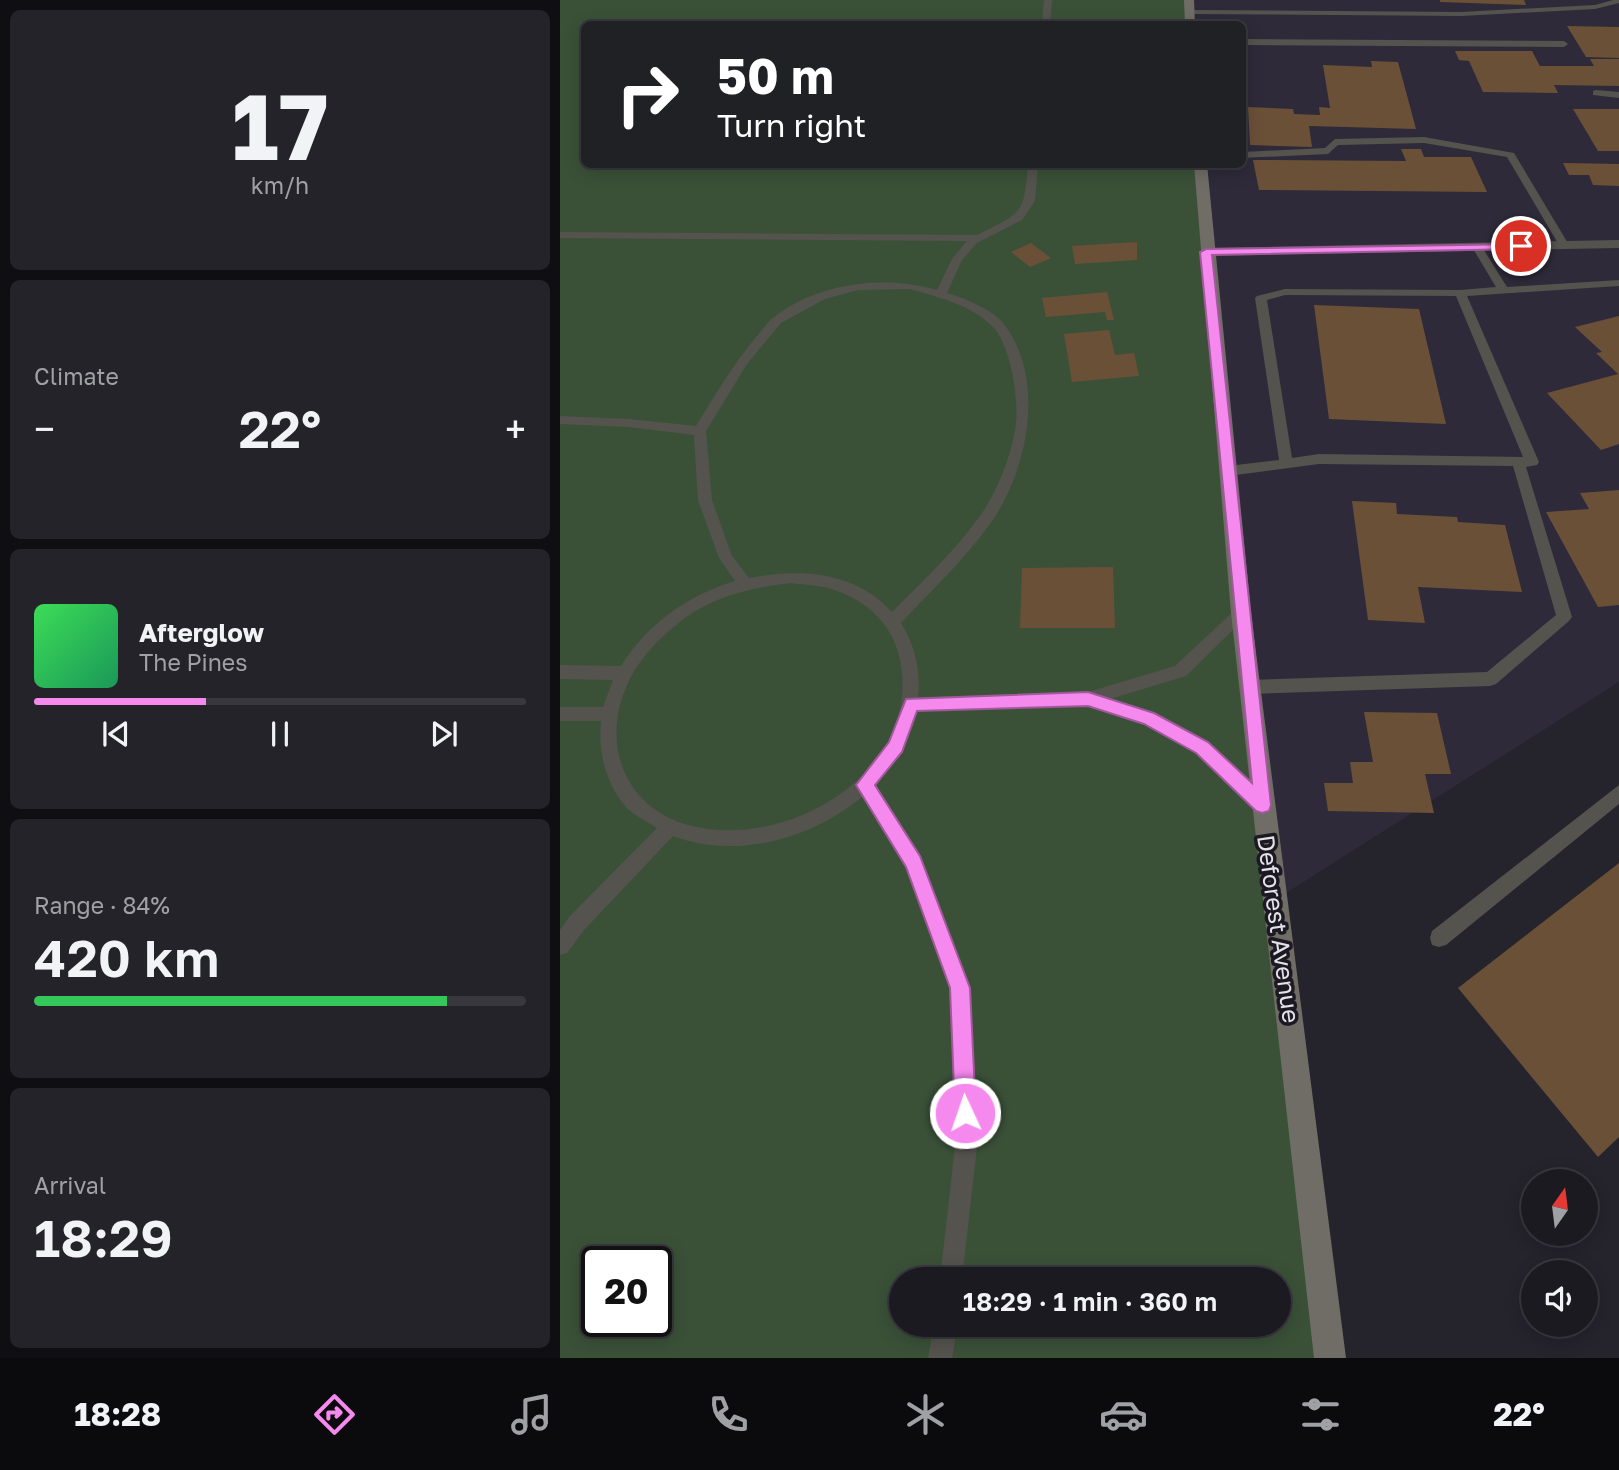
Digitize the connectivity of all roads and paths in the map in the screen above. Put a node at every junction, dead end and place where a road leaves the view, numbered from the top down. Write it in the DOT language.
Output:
graph roads {
  1 [pos="1048,0"];
  2 [pos="1189,0"];
  3 [pos="1619,1"];
  4 [pos="1190,18"];
  5 [pos="1046,21"];
  6 [pos="1246,42"];
  7 [pos="1564,44"];
  8 [pos="1596,93"];
  9 [pos="1619,95"];
  10 [pos="1246,155"];
  11 [pos="1033,168"];
  12 [pos="1200,168"];
  13 [pos="560,235"];
  14 [pos="978,238"];
  15 [pos="1619,244"];
  16 [pos="1564,245"];
  17 [pos="1477,247"];
  18 [pos="1206,252"];
  19 [pos="1619,283"];
  20 [pos="1503,290"];
  21 [pos="1460,293"];
  22 [pos="941,295"];
  23 [pos="560,420"];
  24 [pos="700,431"];
  25 [pos="1518,462"];
  26 [pos="1286,464"];
  27 [pos="1228,471"];
  28 [pos="745,583"];
  29 [pos="1242,612"];
  30 [pos="892,622"];
  31 [pos="560,672"];
  32 [pos="623,673"];
  33 [pos="1250,687"];
  34 [pos="1088,699"];
  35 [pos="912,704"];
  36 [pos="560,714"];
  37 [pos="608,714"];
  38 [pos="865,785"];
  39 [pos="1619,793"];
  40 [pos="1262,805"];
  41 [pos="669,828"];
  42 [pos="1439,939"];
  43 [pos="560,946"];
  44 [pos="952,1267"];
  45 [pos="944,1337"];
  46 [pos="940,1358"];
  47 [pos="1330,1358"];
  1 -- 5 [label="lane"];
  2 -- 4 [label="street"];
  3 -- 4 [label="lane"];
  6 -- 7 [label="lane"];
  8 -- 9 [label="lane"];
  10 -- 16 [label="lane"];
  11 -- 14 [label="lane"];
  12 -- 18 [label="street, Deforest Avenue"];
  13 -- 14 [label="lane"];
  14 -- 22 [label="lane"];
  15 -- 16 [label="street"];
  16 -- 17 [label="street"];
  17 -- 18 [label="street"];
  17 -- 20 [label="lane"];
  18 -- 27 [label="street, Deforest Avenue"];
  19 -- 20 [label="lane"];
  20 -- 21 [label="lane"];
  21 -- 25 [label="lane"];
  21 -- 26 [label="lane"];
  22 -- 24 [label="lane"];
  22 -- 30 [label="lane"];
  23 -- 24 [label="lane"];
  24 -- 28 [label="lane"];
  25 -- 26 [label="lane"];
  25 -- 33 [label="lane"];
  26 -- 27 [label="lane"];
  27 -- 29 [label="street, Deforest Avenue"];
  28 -- 30 [label="lane"];
  28 -- 32 [label="lane"];
  29 -- 33 [label="street, Deforest Avenue"];
  29 -- 34 [label="lane"];
  30 -- 35 [label="lane"];
  31 -- 32 [label="lane"];
  32 -- 37 [label="lane"];
  33 -- 40 [label="street, Deforest Avenue"];
  34 -- 35 [label="lane"];
  34 -- 40 [label="lane"];
  35 -- 38 [label="lane"];
  36 -- 37 [label="lane"];
  37 -- 41 [label="lane"];
  38 -- 41 [label="lane"];
  38 -- 44 [label="lane"];
  39 -- 42 [label="lane"];
  40 -- 47 [label="street, Deforest Avenue"];
  41 -- 43 [label="lane"];
  45 -- 46 [label="lane"];
}
